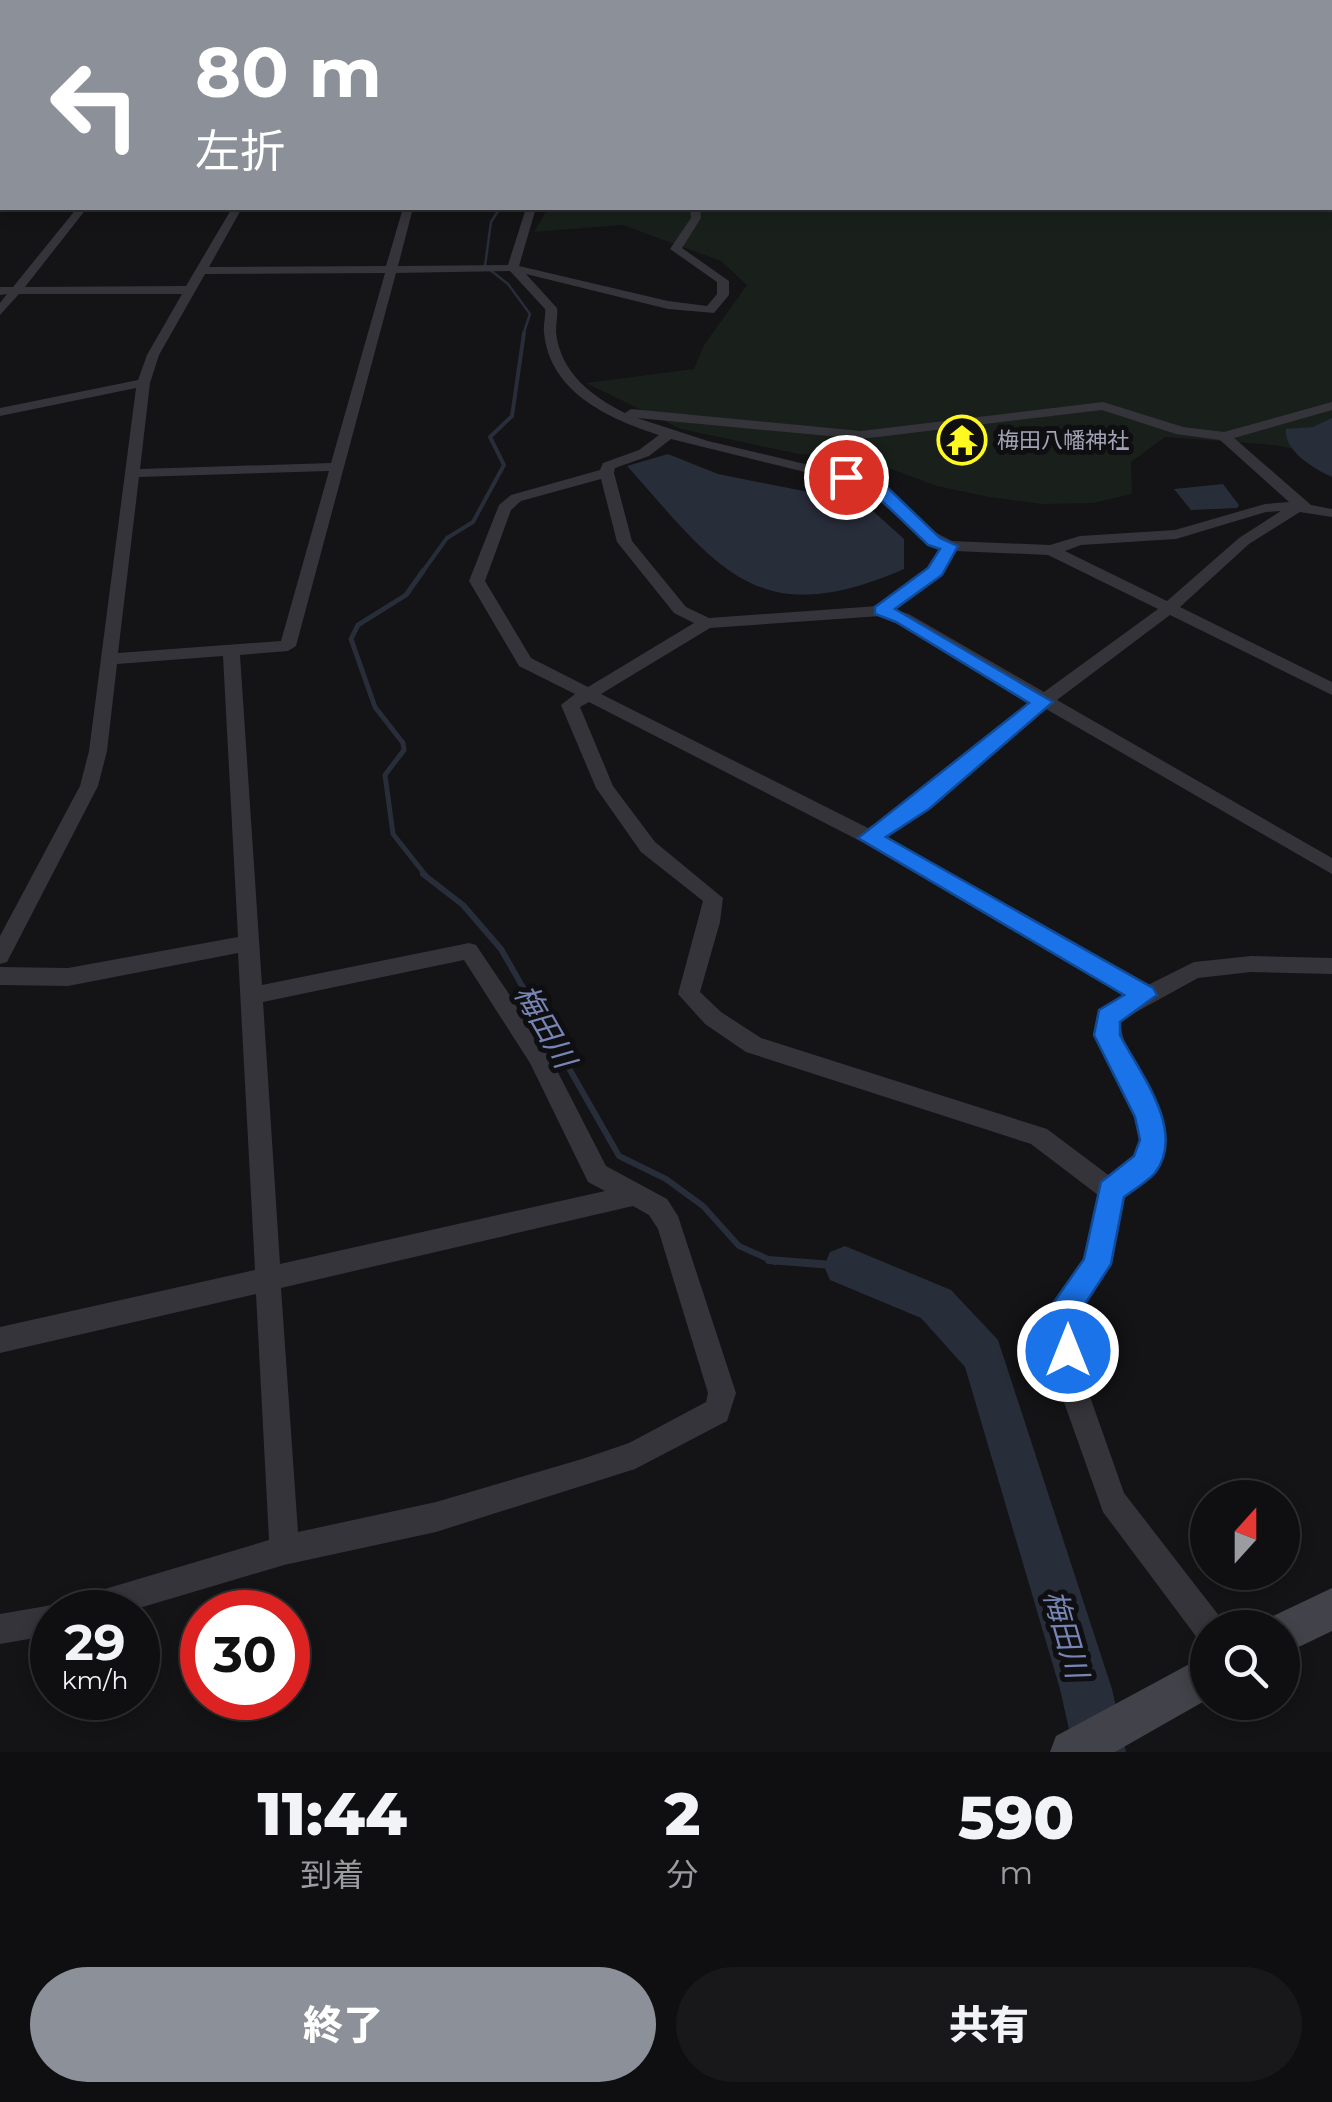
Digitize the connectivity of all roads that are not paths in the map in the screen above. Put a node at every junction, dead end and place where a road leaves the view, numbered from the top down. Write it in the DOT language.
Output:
graph roads {
  1 [pos="80,210"];
  2 [pos="235,210"];
  3 [pos="407,210"];
  4 [pos="530,210"];
  5 [pos="695,210"];
  6 [pos="513,268"];
  7 [pos="390,270"];
  8 [pos="200,271"];
  9 [pos="0,290"];
  10 [pos="16,290"];
  11 [pos="188,290"];
  12 [pos="0,312"];
  13 [pos="143,383"];
  14 [pos="1332,406"];
  15 [pos="0,412"];
  16 [pos="614,413"];
  17 [pos="669,434"];
  18 [pos="1224,436"];
  19 [pos="335,467"];
  20 [pos="133,473"];
  21 [pos="607,473"];
  22 [pos="1301,505"];
  23 [pos="1332,513"];
  24 [pos="950,546"];
  25 [pos="1051,550"];
  26 [pos="882,610"];
  27 [pos="1166,610"];
  28 [pos="706,623"];
  29 [pos="232,648"];
  30 [pos="108,659"];
  31 [pos="1332,689"];
  32 [pos="588,692"];
  33 [pos="1043,702"];
  34 [pos="870,838"];
  35 [pos="1331,864"];
  36 [pos="248,943"];
  37 [pos="0,956"];
  38 [pos="1332,966"];
  39 [pos="0,976"];
  40 [pos="254,994"];
  41 [pos="1144,995"];
  42 [pos="1111,1191"];
  43 [pos="632,1196"];
  44 [pos="268,1282"];
  45 [pos="0,1340"];
  46 [pos="284,1550"];
  47 [pos="151,1590"];
  48 [pos="1332,1608"];
  49 [pos="1196,1610"];
  50 [pos="30,1624"];
  51 [pos="1300,1625"];
  52 [pos="0,1629"];
  53 [pos="1190,1684"];
  54 [pos="1086,1744"];
  1 -- 10 [label="street"];
  2 -- 8 [label="street"];
  3 -- 7 [label="street"];
  4 -- 6 [label="street"];
  5 -- 6 [label="street"];
  6 -- 7 [label="street"];
  6 -- 16 [label="street"];
  7 -- 8 [label="street"];
  7 -- 19 [label="street"];
  8 -- 11 [label="street"];
  9 -- 10 [label="street"];
  10 -- 11 [label="street"];
  10 -- 12 [label="street"];
  11 -- 13 [label="street"];
  13 -- 15 [label="street"];
  13 -- 20 [label="street"];
  14 -- 18 [label="street"];
  16 -- 17 [label="street"];
  16 -- 18 [label="street"];
  17 -- 21 [label="street"];
  17 -- 24 [label="street"];
  18 -- 22 [label="street"];
  19 -- 20 [label="street"];
  19 -- 29 [label="street"];
  20 -- 30 [label="street"];
  21 -- 28 [label="street"];
  21 -- 32 [label="street"];
  22 -- 23 [label="street"];
  22 -- 25 [label="street"];
  22 -- 27 [label="street"];
  24 -- 25 [label="street"];
  24 -- 26 [label="street"];
  25 -- 27 [label="street"];
  26 -- 28 [label="street"];
  26 -- 33 [label="street"];
  27 -- 31 [label="street"];
  27 -- 33 [label="street"];
  28 -- 32 [label="street"];
  29 -- 30 [label="street"];
  29 -- 36 [label="street"];
  30 -- 37 [label="street"];
  32 -- 34 [label="street"];
  32 -- 42 [label="street"];
  33 -- 34 [label="street"];
  33 -- 35 [label="street"];
  34 -- 41 [label="street"];
  36 -- 39 [label="street"];
  36 -- 40 [label="street"];
  38 -- 41 [label="street"];
  40 -- 43 [label="street"];
  40 -- 44 [label="street"];
  41 -- 42 [label="street"];
  42 -- 49 [label="street"];
  43 -- 44 [label="street"];
  43 -- 46 [label="street"];
  44 -- 45 [label="street"];
  44 -- 46 [label="street"];
  46 -- 47 [label="street"];
  48 -- 51 [label="main road"];
  50 -- 52 [label="street"];
  53 -- 54 [label="main road"];
}
